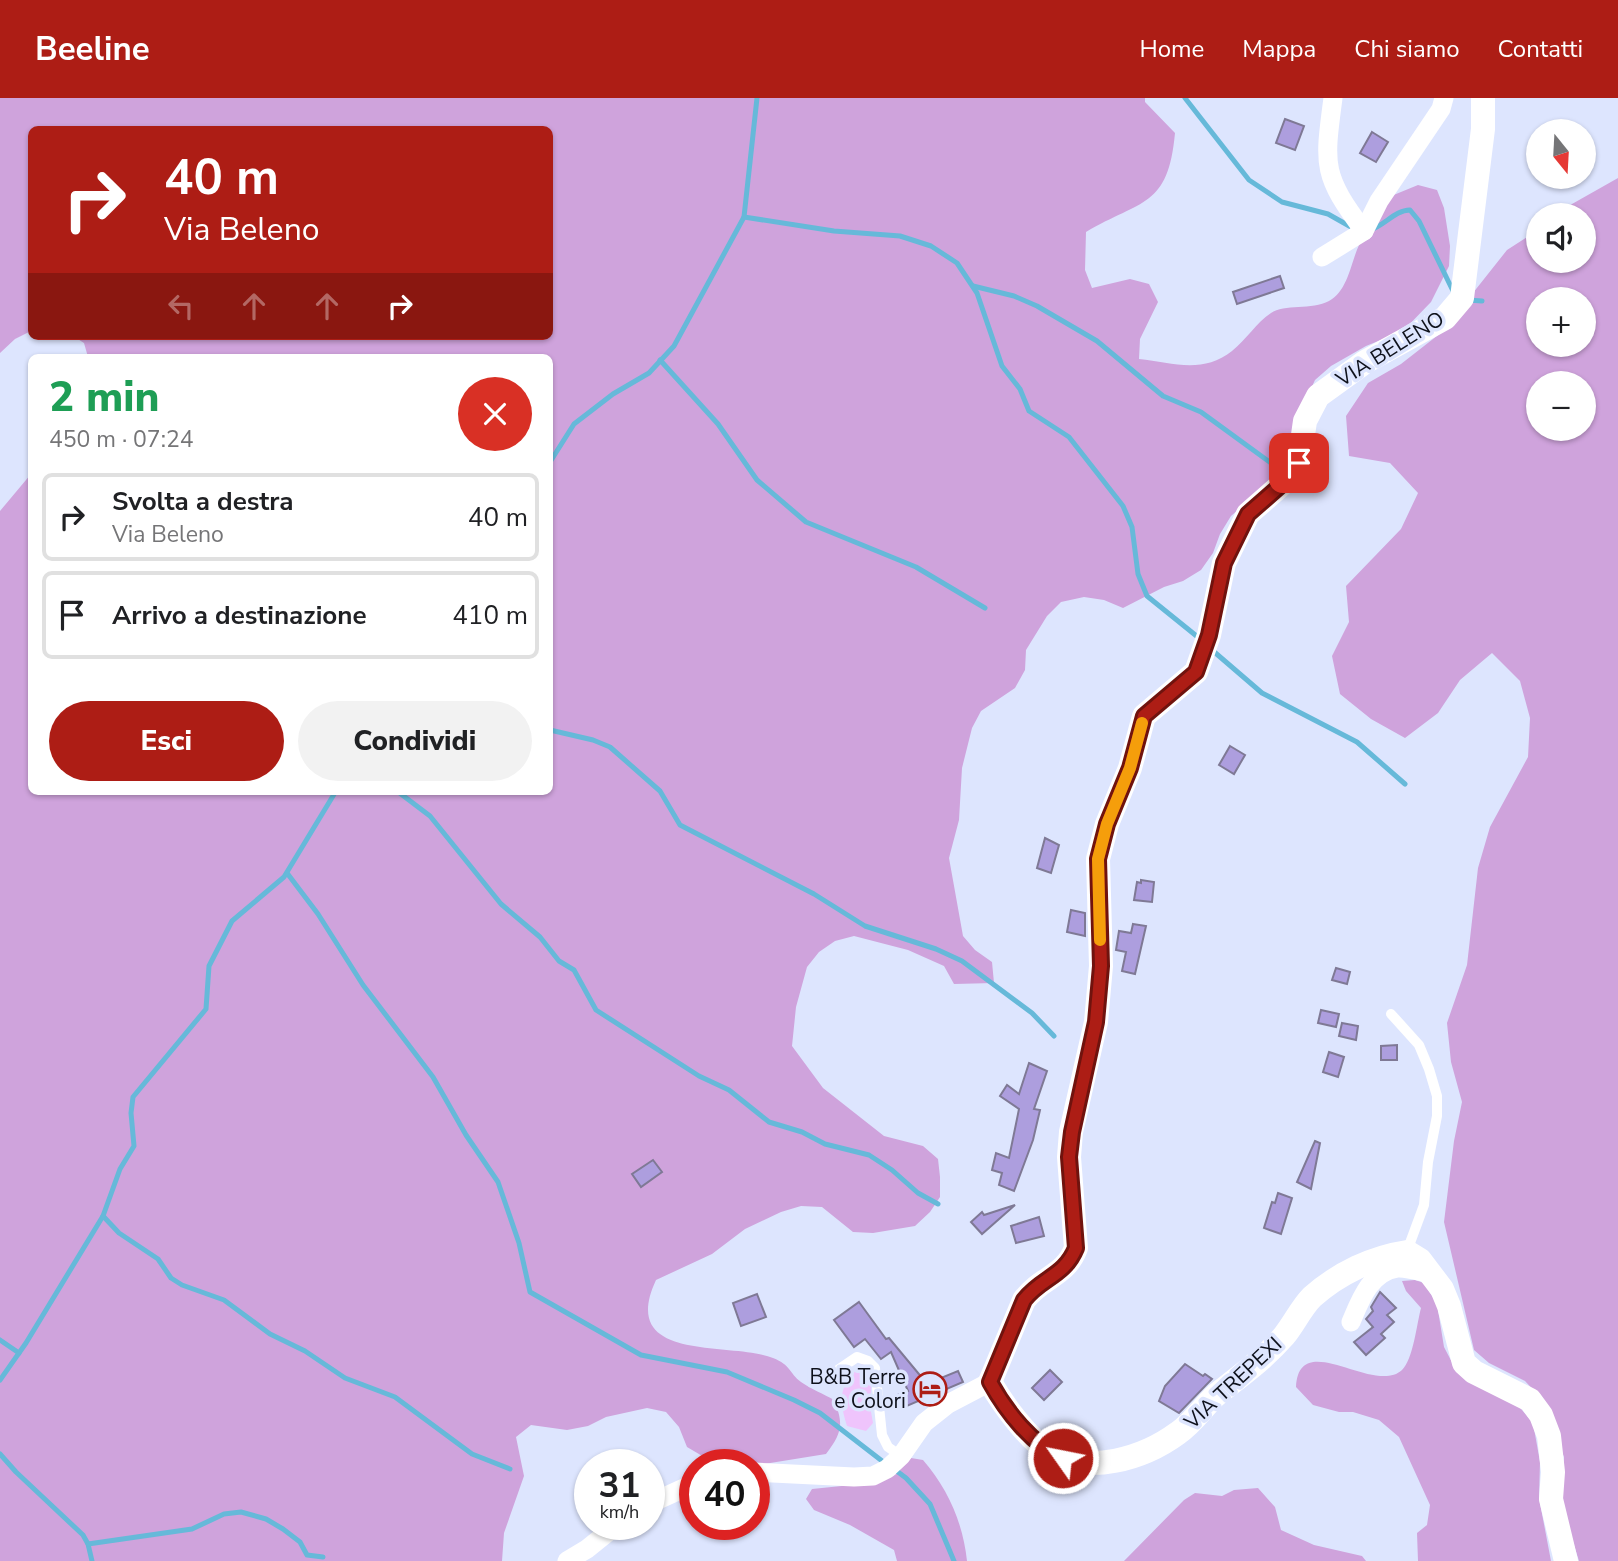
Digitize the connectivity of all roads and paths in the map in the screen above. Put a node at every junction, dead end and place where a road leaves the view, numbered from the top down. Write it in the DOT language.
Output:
graph roads {
  1 [pos="1333,98"];
  2 [pos="1444,98"];
  3 [pos="1483,98"];
  4 [pos="1364,231"];
  5 [pos="1322,257"];
  6 [pos="1391,1014"];
  7 [pos="1407,1252"];
  8 [pos="1431,1274"];
  9 [pos="1351,1322"];
  10 [pos="825,1378"];
  11 [pos="990,1382"];
  12 [pos="901,1456"];
  13 [pos="770,1473"];
  14 [pos="598,1540"];
  15 [pos="567,1561"];
  16 [pos="1566,1561"];
  1 -- 4 [label="street"];
  2 -- 4 [label="street"];
  3 -- 11 [label="street, VIA BELENO"];
  4 -- 5 [label="street"];
  6 -- 7 [label="lane"];
  7 -- 8 [label="street"];
  7 -- 11 [label="street, VIA TREPEXI"];
  8 -- 9 [label="street"];
  8 -- 16 [label="street"];
  10 -- 12 [label="lane"];
  11 -- 12 [label="street"];
  12 -- 13 [label="street"];
  14 -- 15 [label="street"];
}
